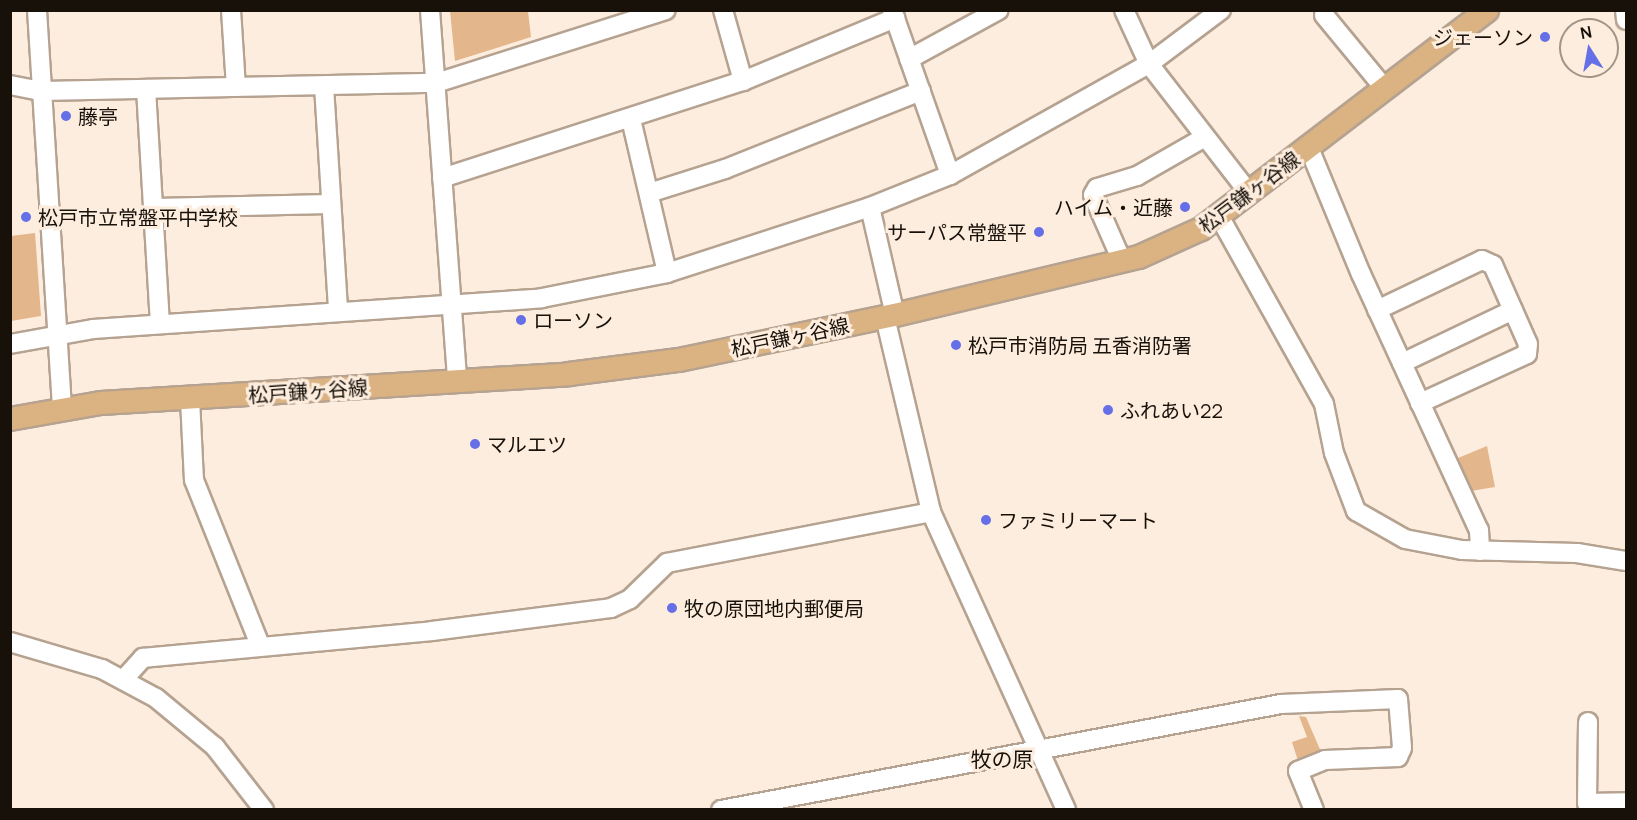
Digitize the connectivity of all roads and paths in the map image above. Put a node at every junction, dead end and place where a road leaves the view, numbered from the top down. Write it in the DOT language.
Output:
graph roads {
  1 [pos="37,10"];
  2 [pos="231,10"];
  3 [pos="430,10"];
  4 [pos="666,10"];
  5 [pos="723,10"];
  6 [pos="999,10"];
  7 [pos="1124,10"];
  8 [pos="1625,10"];
  9 [pos="1220,11"];
  10 [pos="1481,12"];
  11 [pos="893,14"];
  12 [pos="1324,15"];
  13 [pos="1626,20"];
  14 [pos="909,59"];
  15 [pos="1149,64"];
  16 [pos="743,81"];
  17 [pos="436,83"];
  18 [pos="10,86"];
  19 [pos="324,86"];
  20 [pos="236,87"];
  21 [pos="146,89"];
  22 [pos="1385,89"];
  23 [pos="42,91"];
  24 [pos="921,91"];
  25 [pos="632,119"];
  26 [pos="1205,136"];
  27 [pos="1309,147"];
  28 [pos="950,175"];
  29 [pos="442,178"];
  30 [pos="649,193"];
  31 [pos="1249,193"];
  32 [pos="331,204"];
  33 [pos="870,207"];
  34 [pos="153,208"];
  35 [pos="1219,216"];
  36 [pos="1122,261"];
  37 [pos="668,273"];
  38 [pos="451,303"];
  39 [pos="1377,310"];
  40 [pos="1513,310"];
  41 [pos="338,311"];
  42 [pos="890,316"];
  43 [pos="160,324"];
  44 [pos="57,334"];
  45 [pos="10,344"];
  46 [pos="1402,363"];
  47 [pos="457,381"];
  48 [pos="190,399"];
  49 [pos="1420,403"];
  50 [pos="62,409"];
  51 [pos="10,419"];
  52 [pos="931,512"];
  53 [pos="1480,551"];
  54 [pos="1626,561"];
  55 [pos="10,642"];
  56 [pos="260,645"];
  57 [pos="123,680"];
  58 [pos="1588,722"];
  59 [pos="1036,748"];
  60 [pos="1626,802"];
  61 [pos="754,806"];
  62 [pos="1588,806"];
  63 [pos="264,810"];
  64 [pos="721,810"];
  65 [pos="1066,810"];
  66 [pos="1314,810"];
  1 -- 23 [label="street"];
  2 -- 20 [label="street"];
  3 -- 17 [label="street"];
  4 -- 17 [label="street"];
  5 -- 16 [label="street"];
  6 -- 14 [label="street"];
  7 -- 15 [label="street"];
  8 -- 13 [label="street"];
  9 -- 15 [label="street"];
  10 -- 22 [label="main road, 松戸鎌ヶ谷線"];
  11 -- 14 [label="street"];
  11 -- 16 [label="street"];
  12 -- 22 [label="street"];
  14 -- 24 [label="street"];
  15 -- 26 [label="street"];
  15 -- 28 [label="street"];
  16 -- 25 [label="street"];
  17 -- 19 [label="street"];
  17 -- 29 [label="street"];
  18 -- 23 [label="street"];
  19 -- 20 [label="street"];
  19 -- 32 [label="street"];
  20 -- 21 [label="street"];
  21 -- 23 [label="street"];
  21 -- 34 [label="street"];
  22 -- 27 [label="main road, 松戸鎌ヶ谷線"];
  23 -- 44 [label="street"];
  24 -- 28 [label="street"];
  24 -- 30 [label="street"];
  25 -- 29 [label="street"];
  25 -- 30 [label="street"];
  26 -- 31 [label="street"];
  26 -- 36 [label="street"];
  27 -- 31 [label="main road, 松戸鎌ヶ谷線"];
  27 -- 39 [label="street"];
  28 -- 33 [label="street"];
  29 -- 38 [label="street"];
  30 -- 37 [label="street"];
  31 -- 35 [label="main road, 松戸鎌ヶ谷線"];
  32 -- 34 [label="street"];
  32 -- 41 [label="street"];
  33 -- 37 [label="street"];
  33 -- 42 [label="street"];
  34 -- 43 [label="street"];
  35 -- 36 [label="main road, 松戸鎌ヶ谷線"];
  35 -- 53 [label="street"];
  36 -- 42 [label="main road, 松戸鎌ヶ谷線"];
  37 -- 38 [label="street"];
  38 -- 41 [label="street"];
  38 -- 47 [label="street"];
  39 -- 40 [label="street"];
  39 -- 46 [label="street"];
  40 -- 46 [label="street"];
  40 -- 49 [label="street"];
  41 -- 43 [label="street"];
  42 -- 47 [label="main road, 松戸鎌ヶ谷線"];
  42 -- 52 [label="street"];
  43 -- 44 [label="street"];
  44 -- 45 [label="street"];
  44 -- 50 [label="street"];
  46 -- 49 [label="street"];
  47 -- 48 [label="main road, 松戸鎌ヶ谷線"];
  48 -- 50 [label="main road, 松戸鎌ヶ谷線"];
  48 -- 56 [label="street"];
  49 -- 53 [label="street"];
  50 -- 51 [label="main road, 松戸鎌ヶ谷線"];
  52 -- 56 [label="street"];
  52 -- 59 [label="street"];
  53 -- 54 [label="street"];
  55 -- 57 [label="street"];
  56 -- 57 [label="street"];
  57 -- 63 [label="street"];
  58 -- 62 [label="street"];
  59 -- 61 [label="street"];
  59 -- 65 [label="street"];
  59 -- 66 [label="street"];
  60 -- 62 [label="street"];
  61 -- 64 [label="street"];
}
